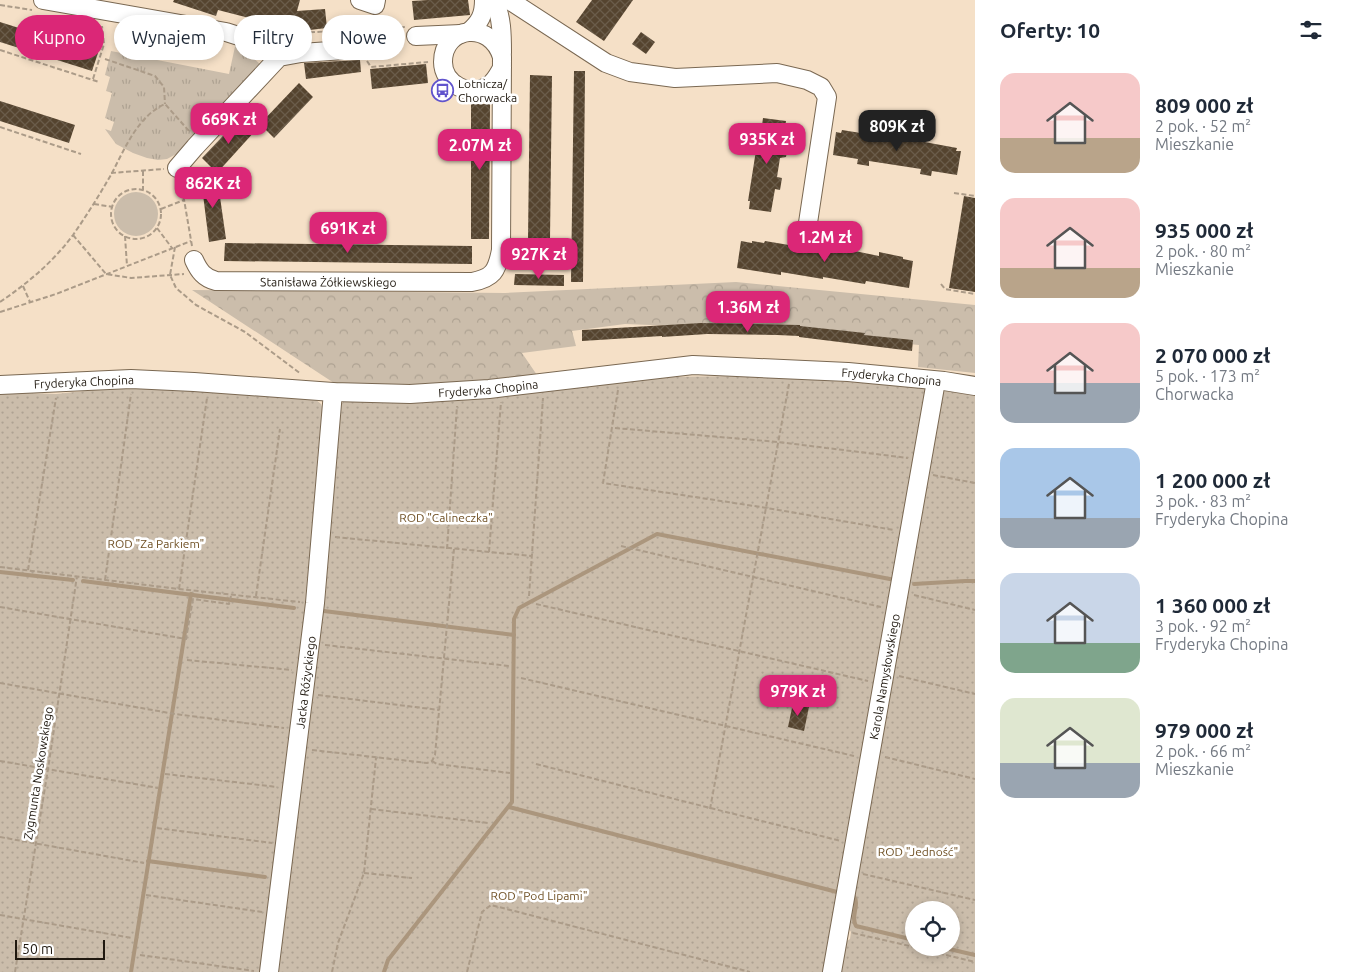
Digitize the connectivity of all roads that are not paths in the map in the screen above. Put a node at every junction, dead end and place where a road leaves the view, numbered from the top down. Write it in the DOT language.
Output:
graph roads {
  1 [pos="360,0"];
  2 [pos="376,0"];
  3 [pos="484,0"];
  4 [pos="494,0"];
  5 [pos="509,0"];
  6 [pos="41,6"];
  7 [pos="410,31"];
  8 [pos="465,33"];
  9 [pos="234,34"];
  10 [pos="322,52"];
  11 [pos="502,62"];
  12 [pos="177,168"];
  13 [pos="806,236"];
  14 [pos="198,266"];
  15 [pos="936,381"];
  16 [pos="0,385"];
  17 [pos="975,386"];
  18 [pos="333,392"];
  19 [pos="263,972"];
  20 [pos="832,972"];
  1 -- 2 [label="street"];
  3 -- 8 [label="street"];
  4 -- 11 [label="street"];
  5 -- 13 [label="street"];
  6 -- 9 [label="street"];
  7 -- 8 [label="street"];
  8 -- 11 [label="street"];
  8 -- 11 [label="street"];
  10 -- 12 [label="street"];
  11 -- 14 [label="street, Stanisława Żółkiewskiego"];
  15 -- 17 [label="street, Fryderyka Chopina"];
  15 -- 18 [label="street, Fryderyka Chopina"];
  15 -- 20 [label="street, Karola Namysłowskiego"];
  16 -- 18 [label="street, Fryderyka Chopina"];
  18 -- 19 [label="street, Jacka Różyckiego"];
}
